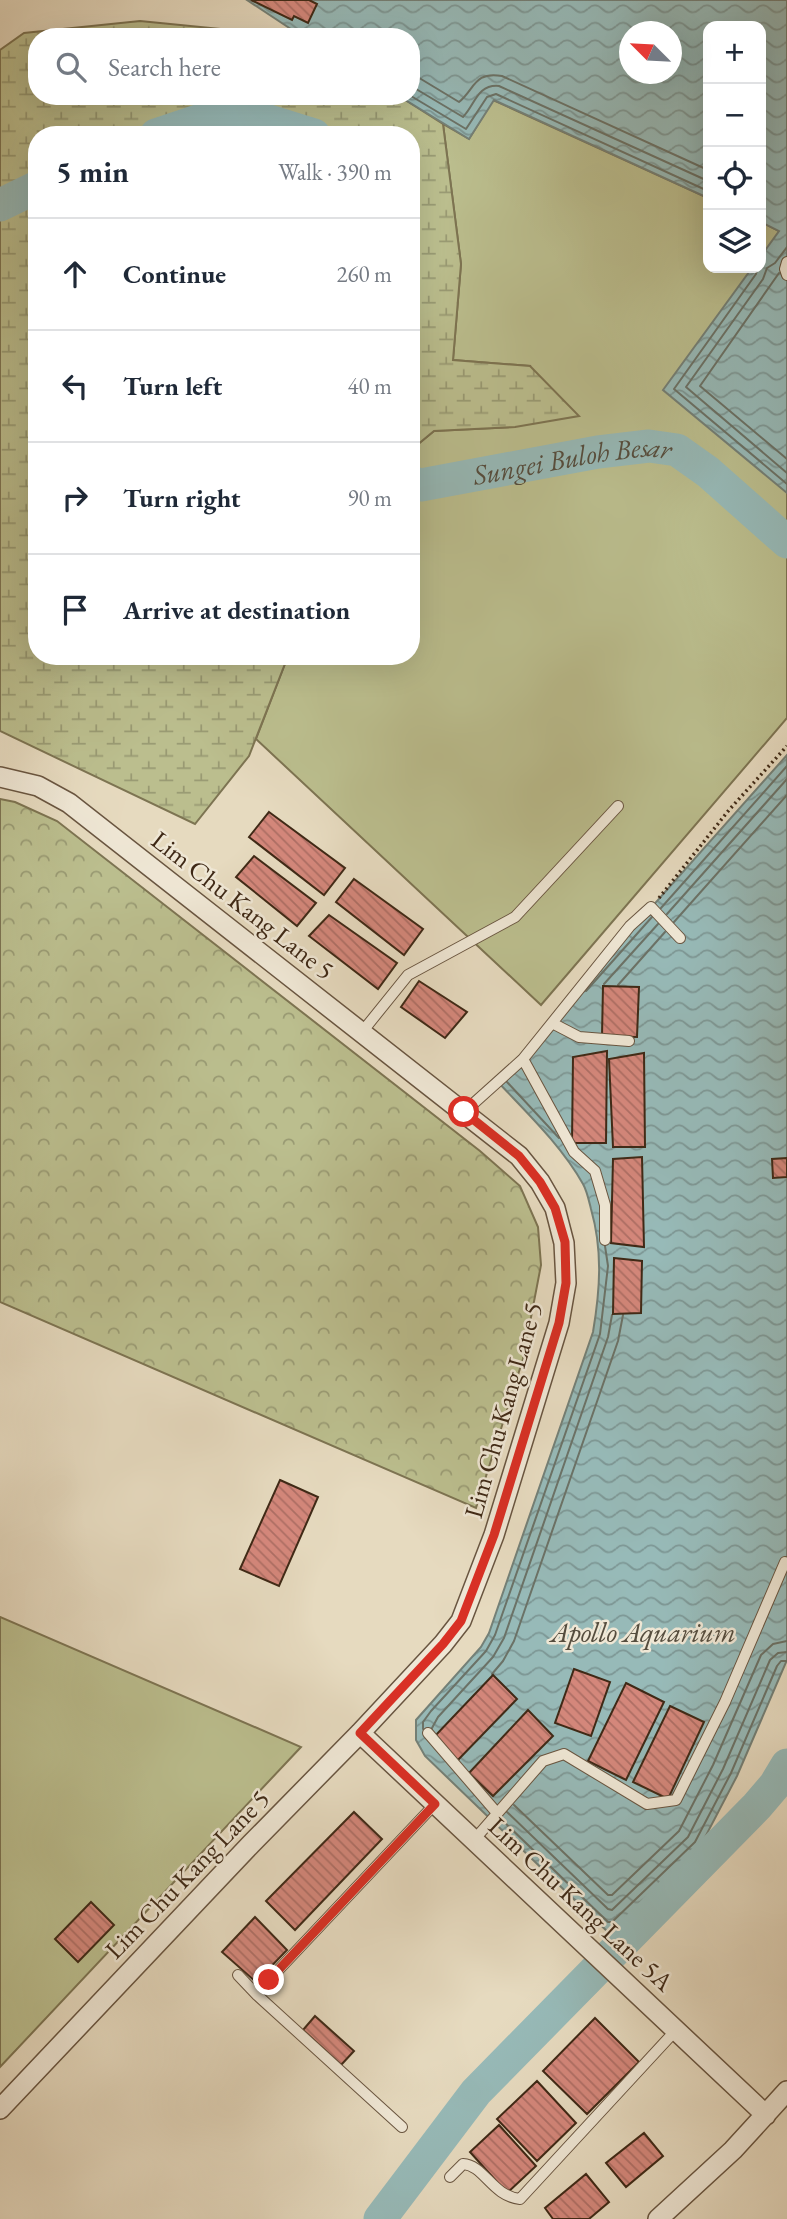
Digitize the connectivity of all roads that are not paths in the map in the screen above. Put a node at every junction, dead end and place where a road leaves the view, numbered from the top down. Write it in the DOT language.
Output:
graph roads {
  1 [pos="787,262"];
  2 [pos="787,275"];
  3 [pos="0,777"];
  4 [pos="618,806"];
  5 [pos="680,938"];
  6 [pos="552,1023"];
  7 [pos="362,1032"];
  8 [pos="629,1041"];
  9 [pos="523,1059"];
  10 [pos="464,1112"];
  11 [pos="605,1241"];
  12 [pos="785,1562"];
  13 [pos="360,1733"];
  14 [pos="428,1733"];
  15 [pos="435,1804"];
  16 [pos="497,1814"];
  17 [pos="474,1840"];
  18 [pos="238,1975"];
  19 [pos="257,1995"];
  20 [pos="676,2030"];
  21 [pos="787,2091"];
  22 [pos="0,2109"];
  23 [pos="766,2115"];
  24 [pos="402,2127"];
  25 [pos="450,2178"];
  26 [pos="658,2219"];
  1 -- 2 [label="lane"];
  3 -- 7 [label="street, Lim Chu Kang Lane 5"];
  4 -- 7 [label="lane"];
  5 -- 6 [label="lane"];
  6 -- 8 [label="lane"];
  6 -- 9 [label="lane"];
  7 -- 10 [label="street, Lim Chu Kang Lane 5"];
  9 -- 10 [label="lane"];
  9 -- 11 [label="lane"];
  10 -- 13 [label="street, Lim Chu Kang Lane 5"];
  12 -- 16 [label="lane"];
  13 -- 15 [label="street, Lim Chu Kang Lane 5A"];
  13 -- 22 [label="street, Lim Chu Kang Lane 5"];
  14 -- 16 [label="lane"];
  15 -- 17 [label="street, Lim Chu Kang Lane 5A"];
  15 -- 19 [label="lane"];
  16 -- 17 [label="lane"];
  17 -- 20 [label="street, Lim Chu Kang Lane 5A"];
  18 -- 19 [label="lane"];
  19 -- 24 [label="lane"];
  20 -- 23 [label="street, Lim Chu Kang Lane 5A"];
  20 -- 25 [label="lane"];
  21 -- 23 [label="street"];
  23 -- 26 [label="street"];
}
